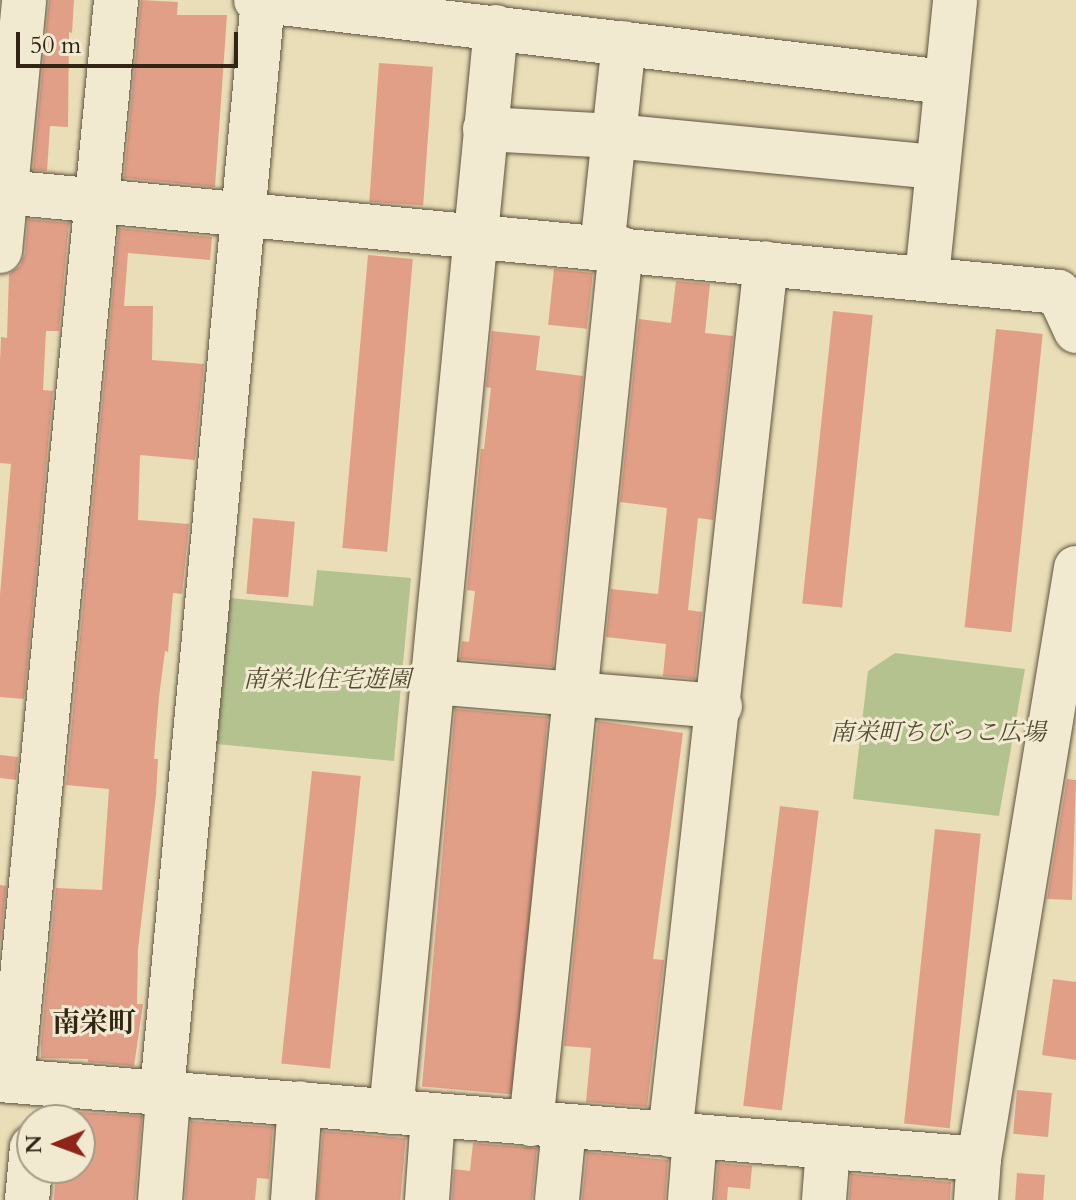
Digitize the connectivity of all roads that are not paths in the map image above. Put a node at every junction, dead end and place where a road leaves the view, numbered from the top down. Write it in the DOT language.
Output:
graph roads {
  1 [pos="24,0"];
  2 [pos="116,0"];
  3 [pos="256,0"];
  4 [pos="955,0"];
  5 [pos="263,1"];
  6 [pos="336,5"];
  7 [pos="496,27"];
  8 [pos="624,43"];
  9 [pos="945,82"];
  10 [pos="8,88"];
  11 [pos="485,129"];
  12 [pos="614,136"];
  13 [pos="937,167"];
  14 [pos="5,192"];
  15 [pos="95,199"];
  16 [pos="242,213"];
  17 [pos="475,235"];
  18 [pos="611,248"];
  19 [pos="0,251"];
  20 [pos="766,263"];
  21 [pos="927,277"];
  22 [pos="1076,331"];
  23 [pos="1076,568"];
  24 [pos="432,682"];
  25 [pos="573,692"];
  26 [pos="720,706"];
  27 [pos="21,1091"];
  28 [pos="162,1091"];
  29 [pos="300,1103"];
  30 [pos="391,1112"];
  31 [pos="433,1116"];
  32 [pos="547,1126"];
  33 [pos="683,1136"];
  34 [pos="828,1148"];
  35 [pos="978,1179"];
  36 [pos="160,1200"];
  37 [pos="293,1200"];
  38 [pos="427,1200"];
  39 [pos="557,1200"];
  40 [pos="690,1200"];
  41 [pos="824,1200"];
  1 -- 10 [label="street"];
  2 -- 15 [label="street"];
  3 -- 5 [label="street"];
  4 -- 9 [label="street"];
  5 -- 6 [label="street"];
  5 -- 16 [label="street"];
  6 -- 7 [label="street"];
  7 -- 8 [label="street"];
  7 -- 11 [label="street"];
  8 -- 9 [label="street"];
  8 -- 12 [label="street"];
  9 -- 13 [label="street"];
  10 -- 14 [label="street"];
  11 -- 12 [label="street"];
  11 -- 17 [label="street"];
  12 -- 13 [label="street"];
  12 -- 18 [label="street"];
  13 -- 21 [label="street"];
  14 -- 15 [label="street"];
  14 -- 19 [label="street"];
  15 -- 16 [label="street"];
  15 -- 27 [label="street"];
  16 -- 17 [label="street"];
  16 -- 28 [label="street"];
  17 -- 18 [label="street"];
  17 -- 24 [label="street"];
  18 -- 20 [label="street"];
  18 -- 25 [label="street"];
  20 -- 21 [label="street"];
  20 -- 26 [label="street"];
  21 -- 22 [label="street"];
  23 -- 35 [label="street"];
  24 -- 25 [label="street"];
  24 -- 30 [label="street"];
  25 -- 26 [label="street"];
  25 -- 32 [label="street"];
  26 -- 33 [label="street"];
  27 -- 28 [label="street"];
  28 -- 29 [label="street"];
  28 -- 36 [label="street"];
  29 -- 30 [label="street"];
  29 -- 37 [label="street"];
  30 -- 31 [label="street"];
  31 -- 32 [label="street"];
  31 -- 38 [label="street"];
  32 -- 33 [label="street"];
  32 -- 39 [label="street"];
  33 -- 34 [label="street"];
  33 -- 40 [label="street"];
  34 -- 35 [label="street"];
  34 -- 41 [label="street"];
}
